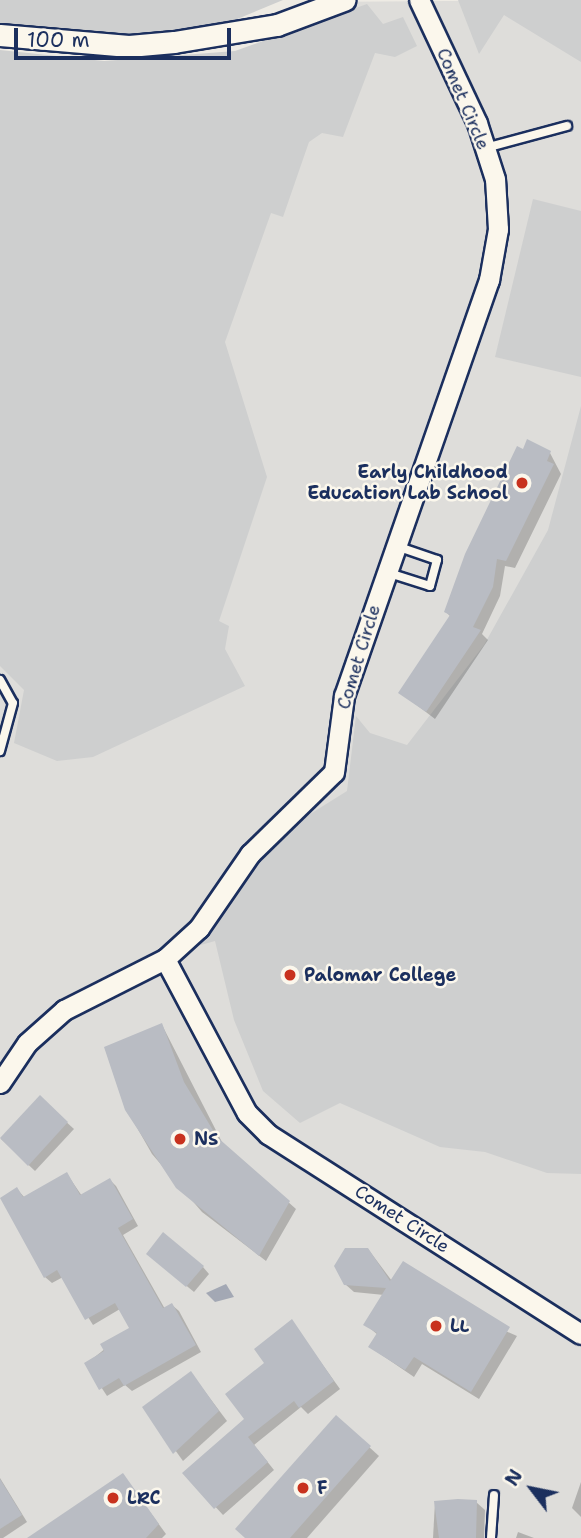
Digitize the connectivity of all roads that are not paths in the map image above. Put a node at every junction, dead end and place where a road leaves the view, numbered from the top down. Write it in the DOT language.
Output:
graph roads {
  1 [pos="307,0"];
  2 [pos="344,0"];
  3 [pos="419,0"];
  4 [pos="256,26"];
  5 [pos="0,35"];
  6 [pos="567,127"];
  7 [pos="485,148"];
  8 [pos="395,546"];
  9 [pos="386,572"];
  10 [pos="0,680"];
  11 [pos="0,751"];
  12 [pos="165,959"];
  13 [pos="0,1083"];
  14 [pos="581,1334"];
  15 [pos="494,1496"];
  16 [pos="491,1538"];
  1 -- 4 [label="main road"];
  2 -- 4 [label="main road"];
  3 -- 7 [label="street, Comet Circle"];
  4 -- 5 [label="main road"];
  6 -- 7 [label="lane"];
  7 -- 8 [label="street, Comet Circle"];
  8 -- 9 [label="street, Comet Circle"];
  8 -- 9 [label="lane"];
  9 -- 12 [label="street, Comet Circle"];
  10 -- 11 [label="lane"];
  12 -- 13 [label="street"];
  12 -- 14 [label="street, Comet Circle"];
  15 -- 16 [label="lane"];
}
